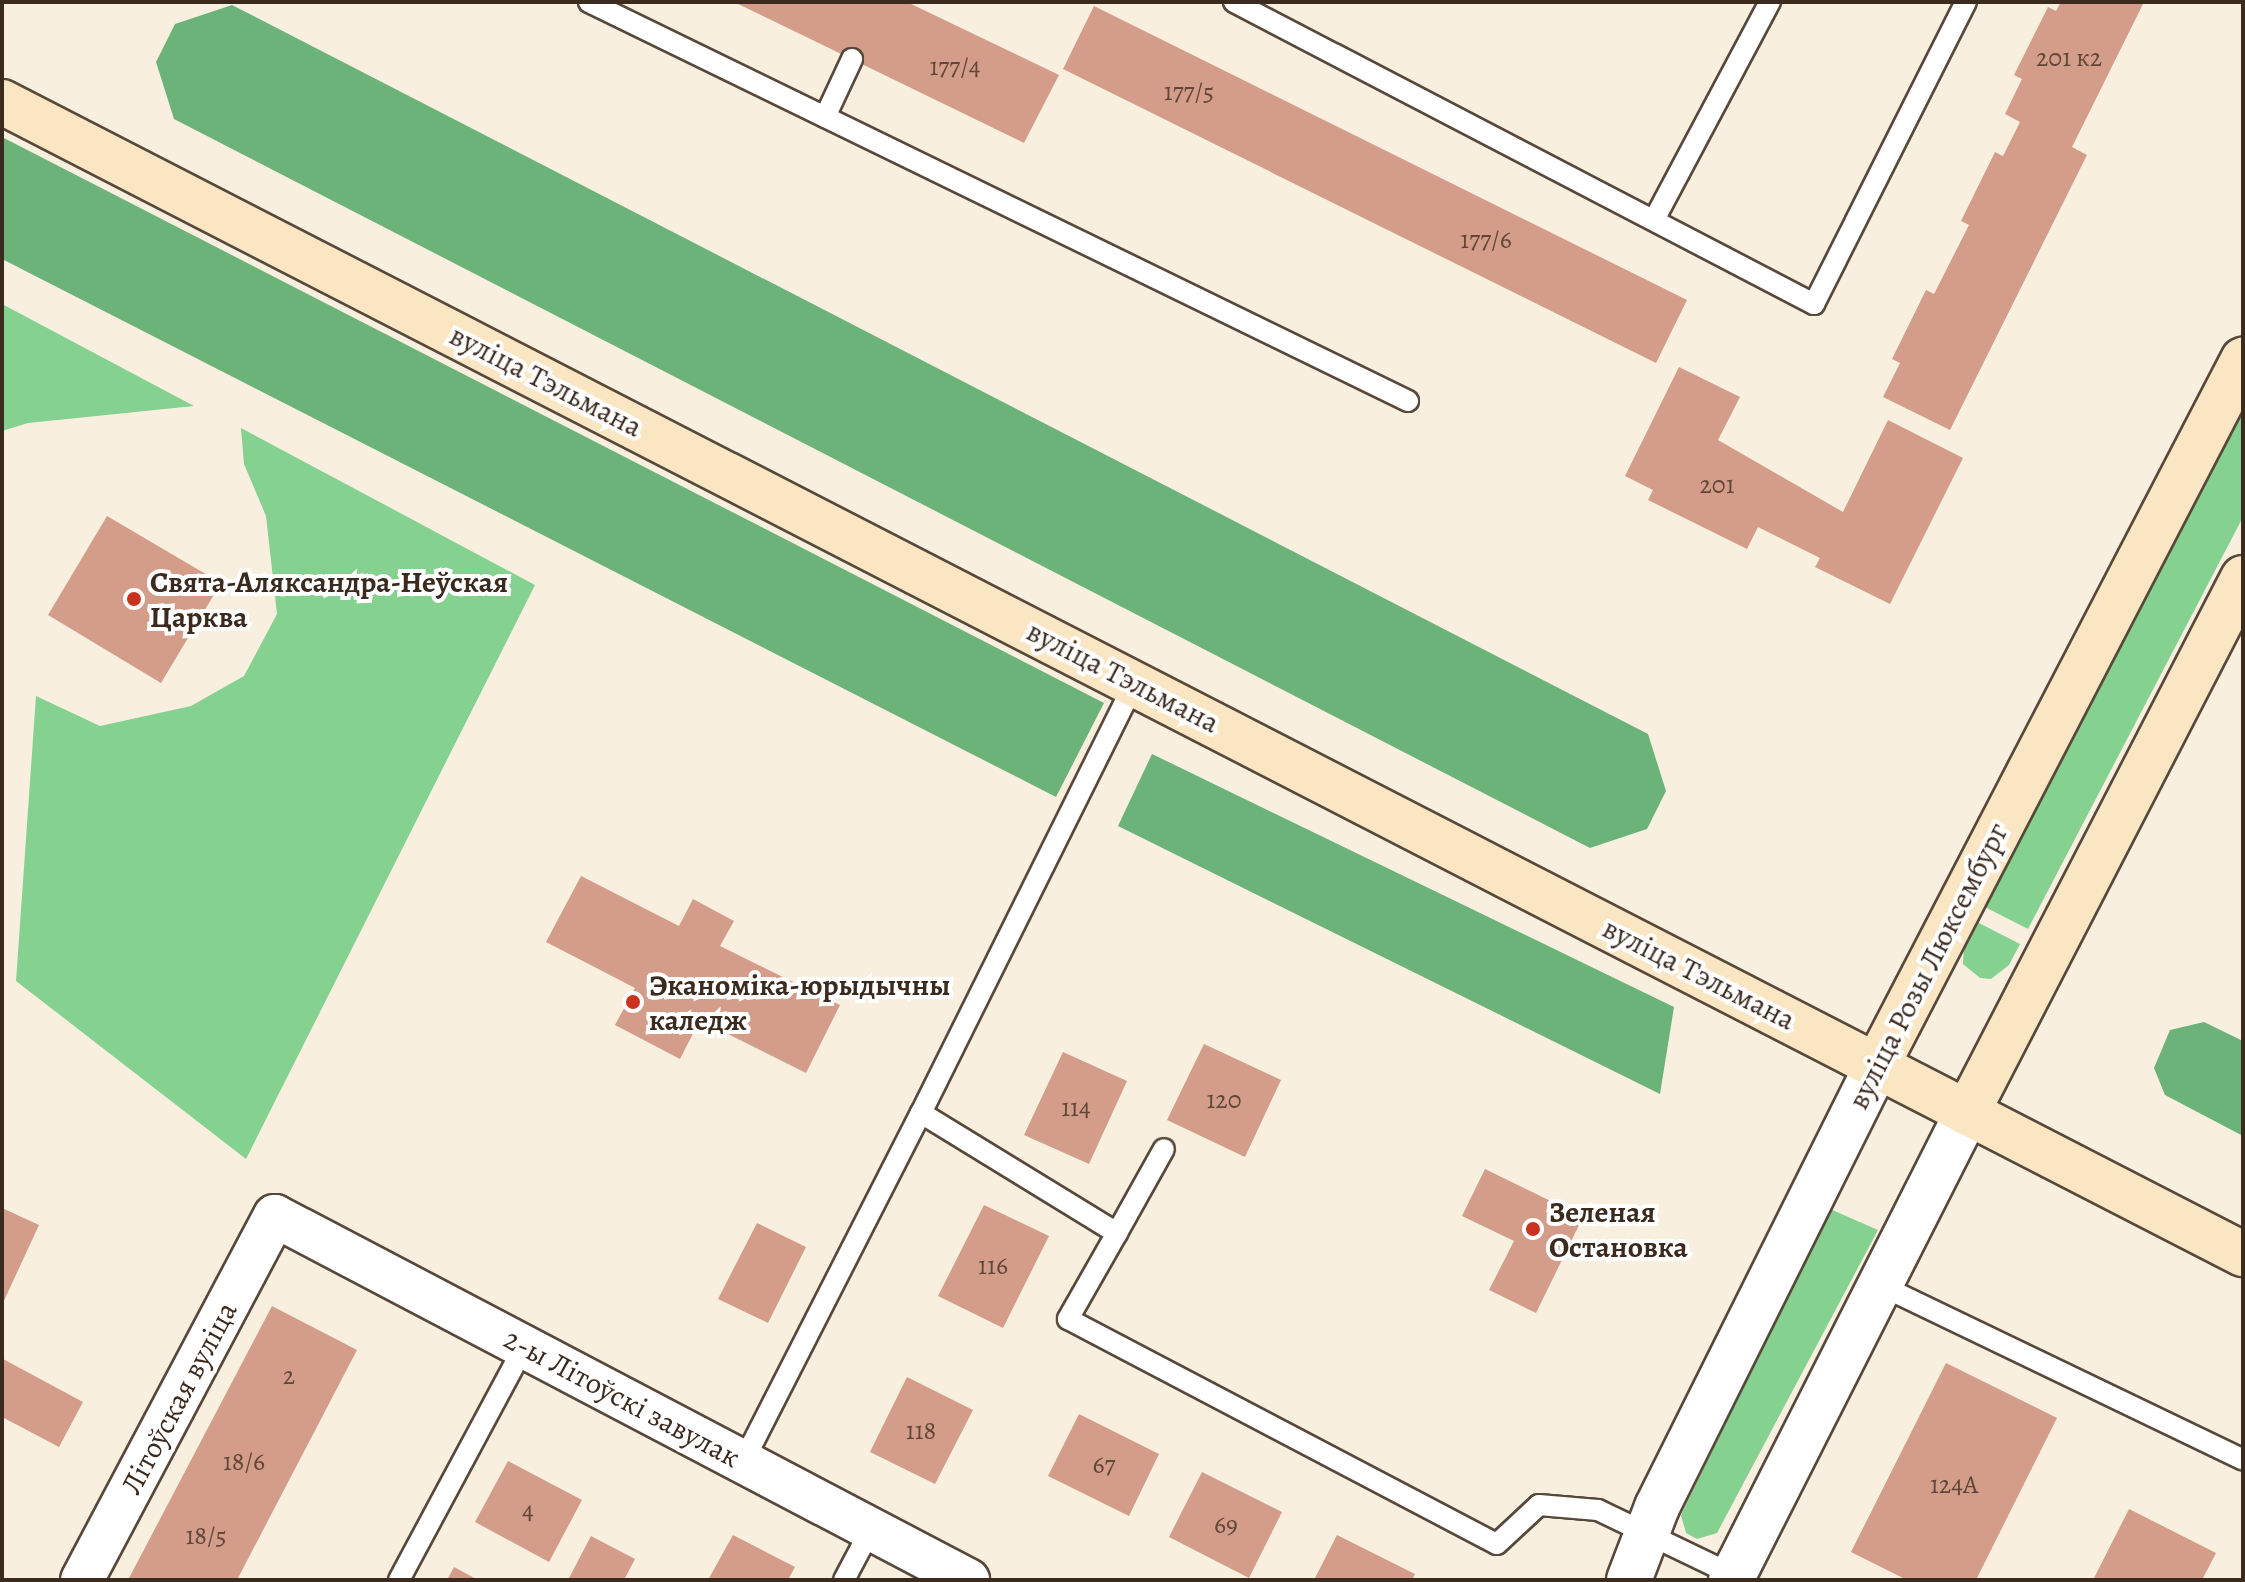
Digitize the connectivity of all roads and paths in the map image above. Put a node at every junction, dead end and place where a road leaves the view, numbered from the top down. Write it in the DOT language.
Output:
graph roads {
  1 [pos="589,2"];
  2 [pos="1234,2"];
  3 [pos="1770,2"];
  4 [pos="1966,2"];
  5 [pos="852,59"];
  6 [pos="2,102"];
  7 [pos="825,117"];
  8 [pos="1655,218"];
  9 [pos="2243,360"];
  10 [pos="1408,401"];
  11 [pos="2243,578"];
  12 [pos="1134,683"];
  13 [pos="1876,1067"];
  14 [pos="921,1113"];
  15 [pos="1967,1113"];
  16 [pos="1164,1149"];
  17 [pos="275,1216"];
  18 [pos="1117,1233"];
  19 [pos="2243,1254"];
  20 [pos="1880,1285"];
  21 [pos="524,1347"];
  22 [pos="2243,1460"];
  23 [pos="743,1462"];
  24 [pos="871,1529"];
  25 [pos="1648,1536"];
  26 [pos="1732,1578"];
  27 [pos="82,1580"];
  28 [pos="399,1580"];
  29 [pos="844,1580"];
  30 [pos="968,1580"];
  31 [pos="1629,1580"];
  1 -- 7 [label="lane"];
  2 -- 8 [label="lane"];
  3 -- 8 [label="lane"];
  4 -- 8 [label="lane"];
  5 -- 7 [label="lane"];
  6 -- 12 [label="main road, вуліца Тэльмана"];
  7 -- 10 [label="lane"];
  9 -- 13 [label="main road, вуліца Розы Люксембург"];
  11 -- 15 [label="main road"];
  12 -- 13 [label="main road, вуліца Тэльмана"];
  12 -- 14 [label="lane"];
  13 -- 15 [label="main road, вуліца Тэльмана"];
  13 -- 25 [label="street, вуліца Розы Люксембург"];
  14 -- 18 [label="lane"];
  14 -- 23 [label="lane"];
  15 -- 19 [label="main road, вуліца Тэльмана"];
  15 -- 20 [label="street"];
  16 -- 18 [label="lane"];
  17 -- 21 [label="street, 2-ы Літоўскі завулак"];
  17 -- 27 [label="street, Літоўская вуліца"];
  18 -- 25 [label="lane"];
  20 -- 22 [label="lane"];
  20 -- 26 [label="street"];
  21 -- 23 [label="street, 2-ы Літоўскі завулак"];
  21 -- 28 [label="lane"];
  23 -- 24 [label="street, 2-ы Літоўскі завулак"];
  24 -- 29 [label="lane"];
  24 -- 30 [label="street, 2-ы Літоўскі завулак"];
  25 -- 26 [label="lane"];
  25 -- 31 [label="street, вуліца Розы Люксембург"];
}
